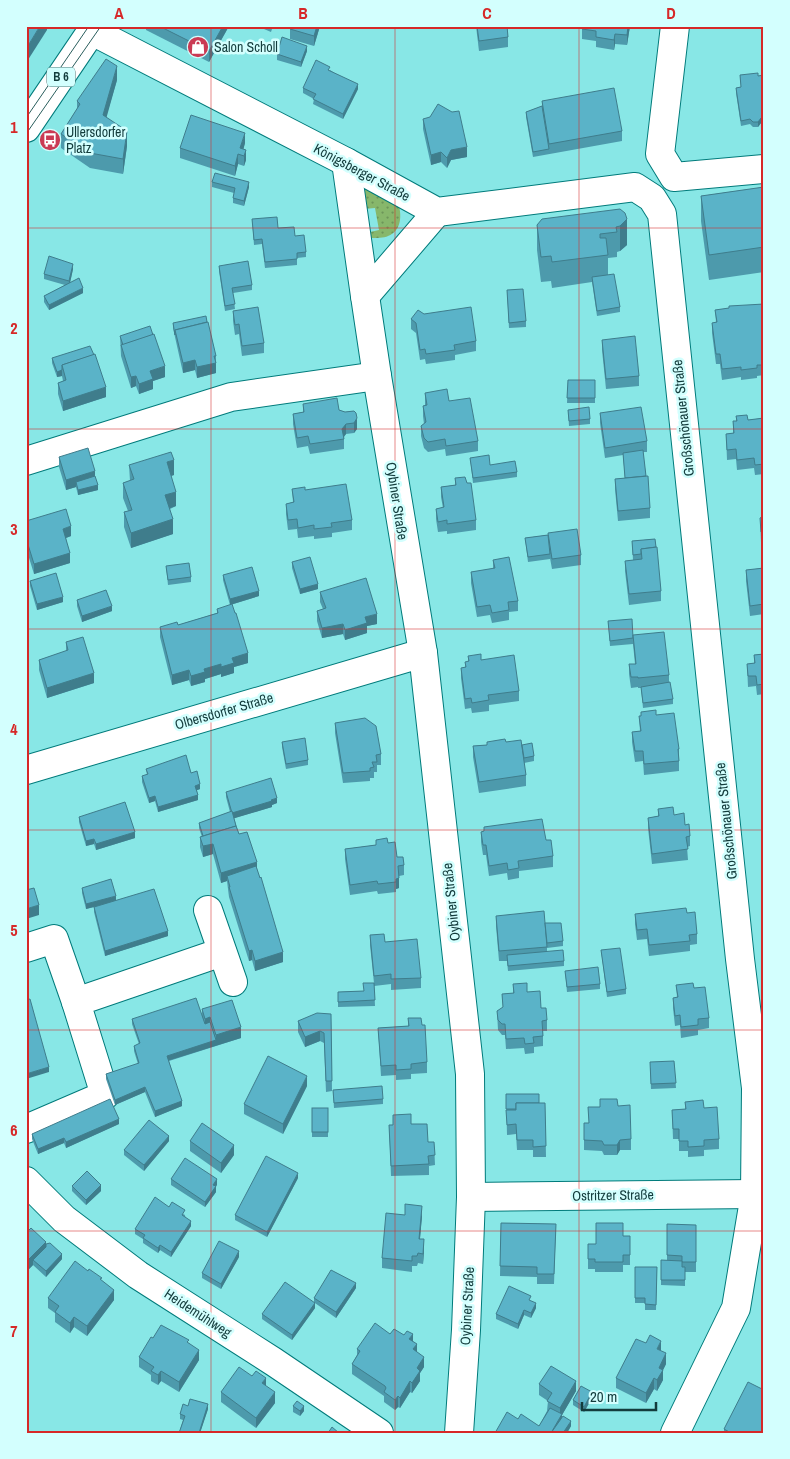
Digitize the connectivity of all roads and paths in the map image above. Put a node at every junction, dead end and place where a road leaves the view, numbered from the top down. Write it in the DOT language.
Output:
graph roads {
  1 [pos="675,26"];
  2 [pos="94,28"];
  3 [pos="26,128"];
  4 [pos="346,162"];
  5 [pos="764,169"];
  6 [pos="437,212"];
  7 [pos="365,296"];
  8 [pos="377,376"];
  9 [pos="26,461"];
  10 [pos="423,653"];
  11 [pos="26,770"];
  12 [pos="208,910"];
  13 [pos="26,948"];
  14 [pos="222,952"];
  15 [pos="232,982"];
  16 [pos="76,1002"];
  17 [pos="26,1129"];
  18 [pos="26,1181"];
  19 [pos="755,1194"];
  20 [pos="471,1197"];
  21 [pos="379,1433"];
  22 [pos="459,1433"];
  23 [pos="675,1433"];
  1 -- 5 [label="street"];
  2 -- 3 [label="street, B 6"];
  2 -- 4 [label="street, Königsberger Straße"];
  4 -- 6 [label="street, Königsberger Straße"];
  4 -- 7 [label="street, Oybiner Straße"];
  6 -- 7 [label="street"];
  6 -- 19 [label="street, Großschönauer Straße"];
  7 -- 8 [label="street, Oybiner Straße"];
  8 -- 9 [label="street"];
  8 -- 10 [label="street, Oybiner Straße"];
  10 -- 11 [label="street, Olbersdorfer Straße"];
  10 -- 20 [label="street, Oybiner Straße"];
  12 -- 14 [label="street"];
  13 -- 16 [label="street"];
  14 -- 15 [label="street"];
  14 -- 16 [label="street"];
  16 -- 17 [label="street"];
  18 -- 21 [label="street, Heidemühlweg"];
  19 -- 20 [label="street, Ostritzer Straße"];
  19 -- 23 [label="street, Großschönauer Straße"];
  20 -- 22 [label="street, Oybiner Straße"];
}
